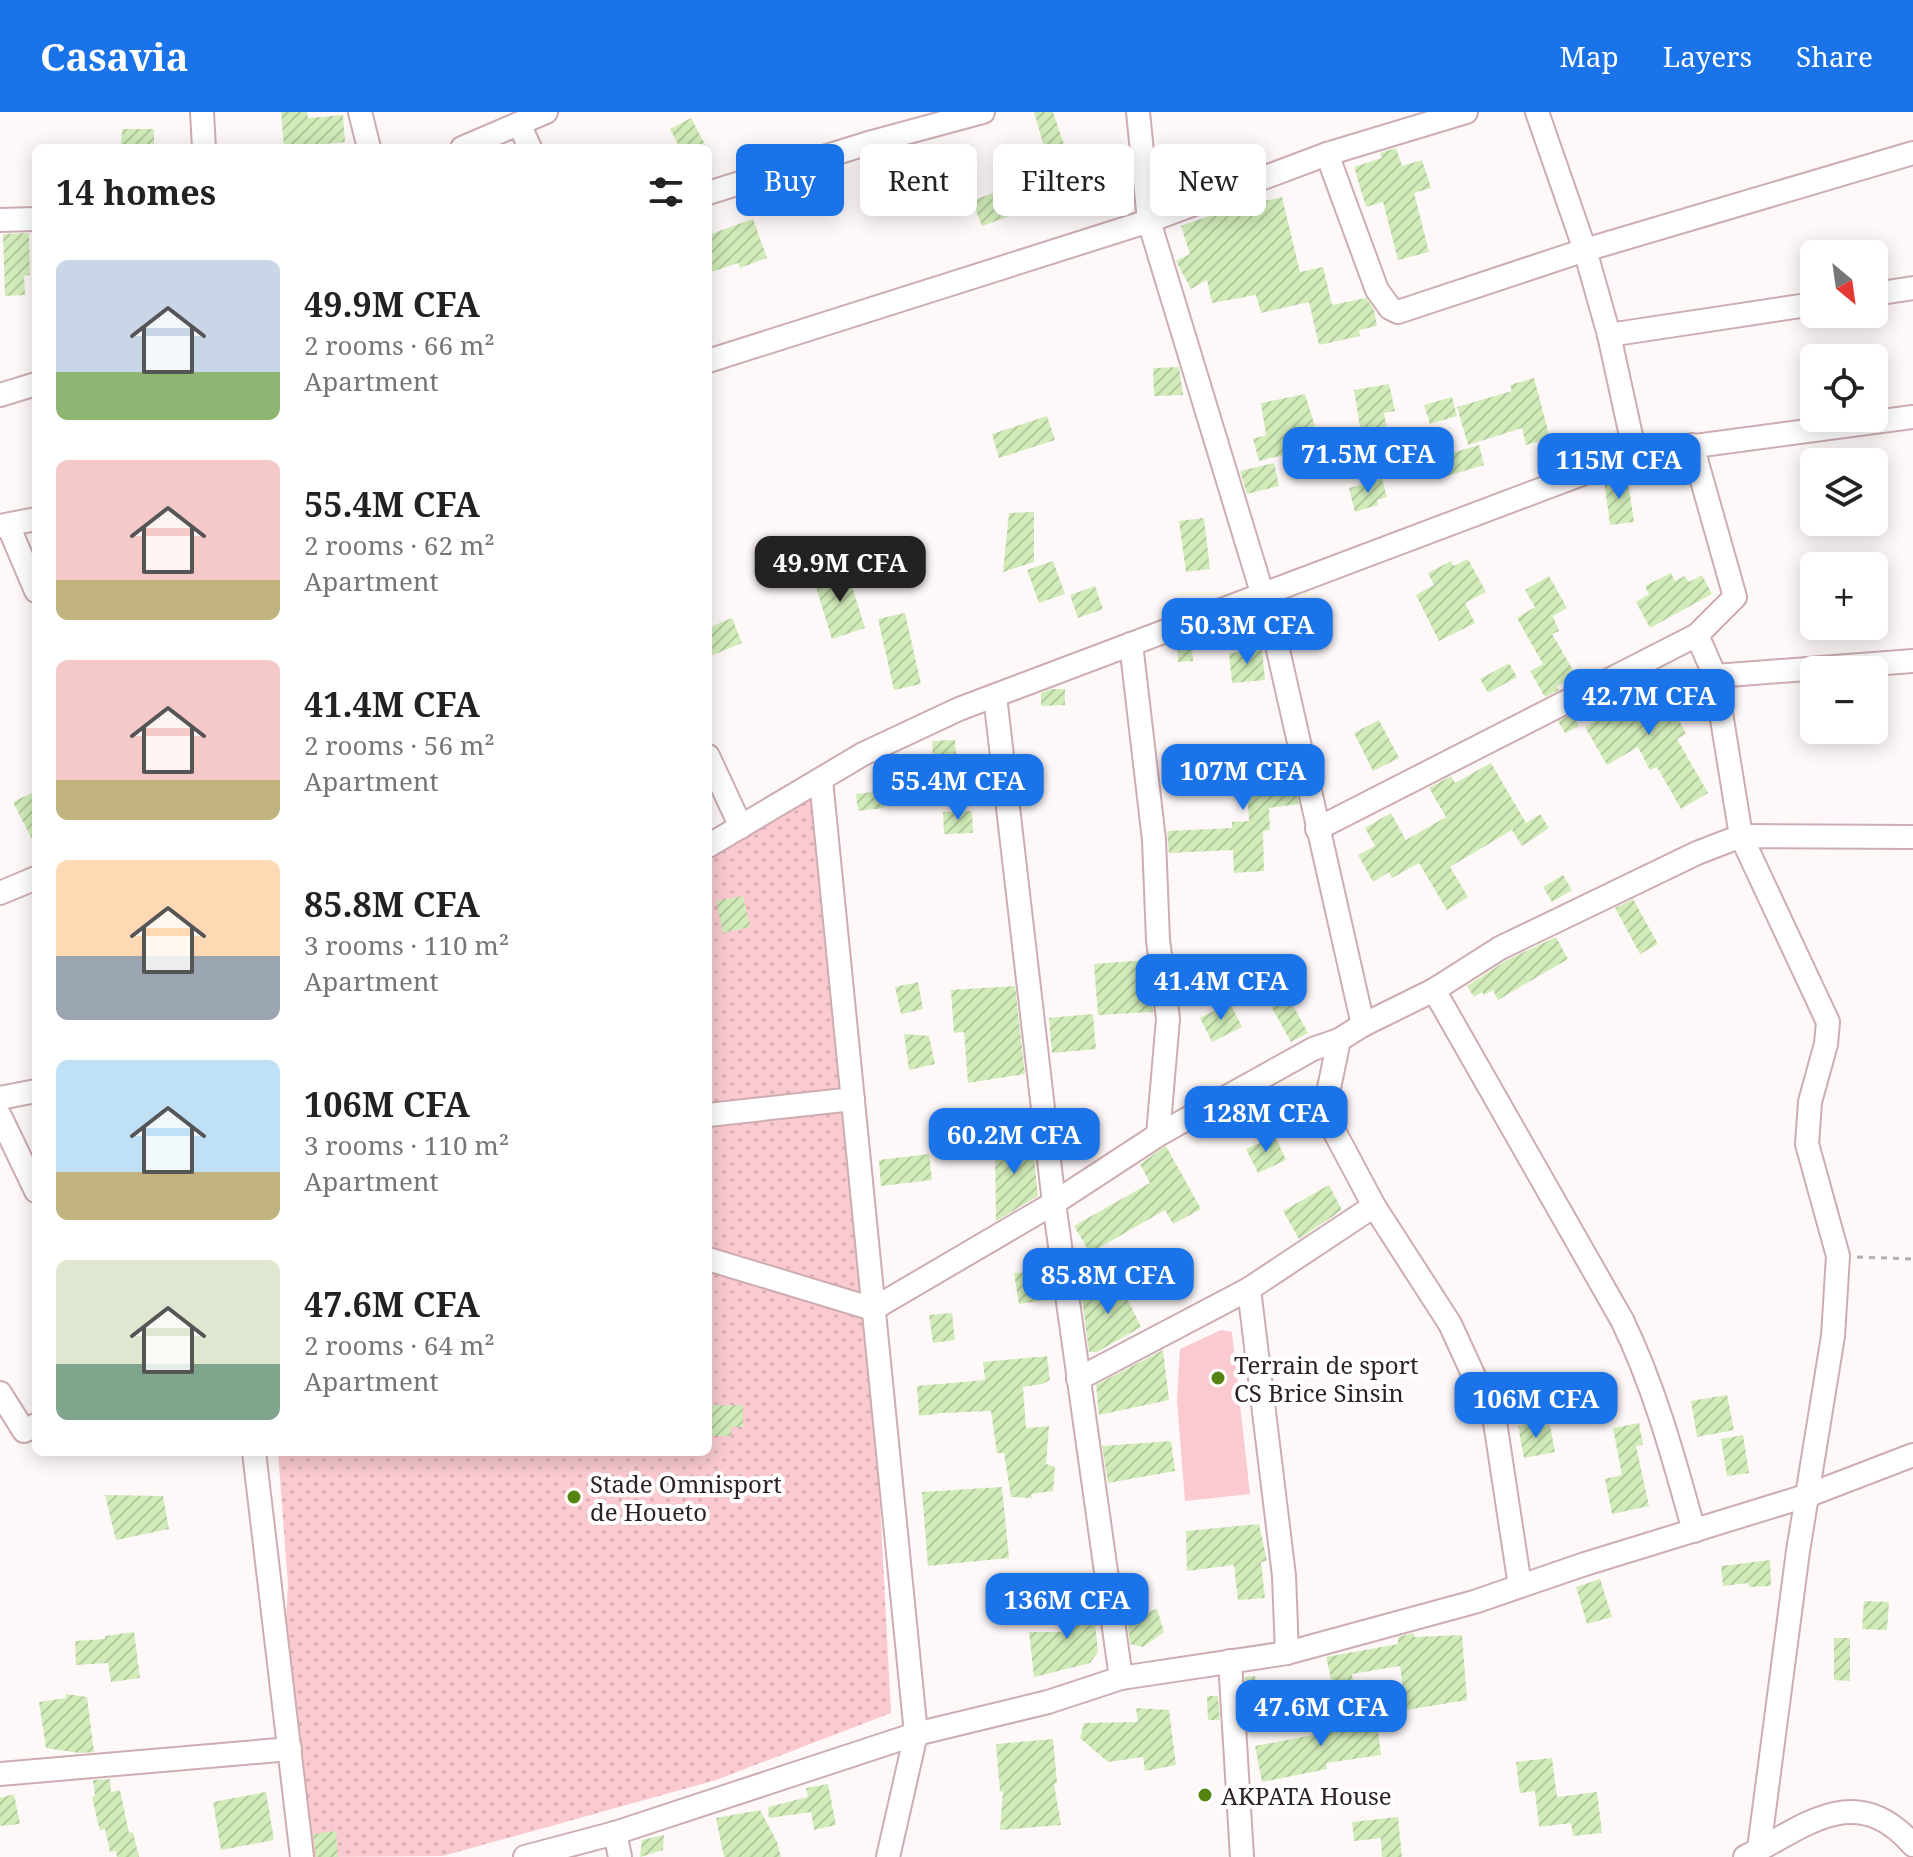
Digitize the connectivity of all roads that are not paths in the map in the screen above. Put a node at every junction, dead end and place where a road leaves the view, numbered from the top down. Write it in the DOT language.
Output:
graph roads {
  1 [pos="202,112"];
  2 [pos="360,112"];
  3 [pos="546,112"];
  4 [pos="983,112"];
  5 [pos="1138,112"];
  6 [pos="1466,112"];
  7 [pos="1537,112"];
  8 [pos="519,124"];
  9 [pos="204,144"];
  10 [pos="368,144"];
  11 [pos="472,144"];
  12 [pos="528,144"];
  13 [pos="1913,153"];
  14 [pos="1327,154"];
  15 [pos="712,192"];
  16 [pos="32,219"];
  17 [pos="0,220"];
  18 [pos="1149,221"];
  19 [pos="1585,250"];
  20 [pos="1913,288"];
  21 [pos="1888,292"];
  22 [pos="1800,306"];
  23 [pos="1609,335"];
  24 [pos="712,360"];
  25 [pos="32,385"];
  26 [pos="0,395"];
  27 [pos="1913,417"];
  28 [pos="1692,445"];
  29 [pos="1635,454"];
  30 [pos="32,520"];
  31 [pos="4,525"];
  32 [pos="32,583"];
  33 [pos="1263,594"];
  34 [pos="1697,635"];
  35 [pos="1131,644"];
  36 [pos="1913,661"];
  37 [pos="1715,676"];
  38 [pos="995,696"];
  39 [pos="712,765"];
  40 [pos="821,780"];
  41 [pos="741,827"];
  42 [pos="1317,829"];
  43 [pos="1741,836"];
  44 [pos="1913,837"];
  45 [pos="712,844"];
  46 [pos="32,880"];
  47 [pos="0,893"];
  48 [pos="1434,990"];
  49 [pos="1363,1025"];
  50 [pos="1339,1040"];
  51 [pos="32,1092"];
  52 [pos="0,1098"];
  53 [pos="853,1099"];
  54 [pos="712,1115"];
  55 [pos="0,1116"];
  56 [pos="1158,1135"];
  57 [pos="32,1183"];
  58 [pos="1054,1203"];
  59 [pos="1374,1206"];
  60 [pos="712,1260"];
  61 [pos="1249,1289"];
  62 [pos="873,1309"];
  63 [pos="1078,1379"];
  64 [pos="0,1393"];
  65 [pos="32,1427"];
  66 [pos="1913,1455"];
  67 [pos="254,1456"];
  68 [pos="1809,1495"];
  69 [pos="1694,1531"];
  70 [pos="1520,1586"];
  71 [pos="1287,1653"];
  72 [pos="1230,1661"];
  73 [pos="1121,1678"];
  74 [pos="916,1734"];
  75 [pos="290,1749"];
  76 [pos="0,1774"];
  77 [pos="615,1833"];
  78 [pos="1913,1845"];
  79 [pos="1752,1853"];
  80 [pos="302,1857"];
  81 [pos="525,1857"];
  82 [pos="620,1857"];
  83 [pos="888,1857"];
  84 [pos="1242,1857"];
  1 -- 9 [label="street"];
  2 -- 10 [label="street"];
  3 -- 8 [label="street"];
  4 -- 15 [label="street"];
  5 -- 18 [label="street"];
  6 -- 14 [label="street"];
  7 -- 19 [label="street"];
  8 -- 11 [label="street"];
  8 -- 12 [label="street"];
  13 -- 19 [label="street"];
  14 -- 18 [label="street"];
  14 -- 19 [label="street"];
  16 -- 17 [label="street"];
  18 -- 24 [label="street"];
  18 -- 33 [label="street"];
  19 -- 23 [label="street"];
  20 -- 21 [label="street"];
  22 -- 23 [label="street"];
  23 -- 29 [label="street"];
  25 -- 26 [label="street"];
  27 -- 28 [label="street"];
  28 -- 29 [label="street"];
  28 -- 34 [label="street"];
  29 -- 33 [label="street"];
  30 -- 31 [label="street"];
  31 -- 32 [label="street"];
  33 -- 35 [label="street"];
  33 -- 42 [label="street"];
  34 -- 37 [label="street"];
  34 -- 42 [label="street"];
  35 -- 38 [label="street"];
  35 -- 56 [label="street"];
  36 -- 37 [label="street"];
  37 -- 43 [label="street"];
  38 -- 40 [label="street"];
  38 -- 58 [label="street"];
  39 -- 41 [label="street"];
  40 -- 41 [label="street"];
  40 -- 53 [label="street"];
  41 -- 45 [label="street"];
  42 -- 49 [label="street"];
  43 -- 44 [label="street"];
  43 -- 48 [label="street"];
  43 -- 68 [label="street"];
  46 -- 47 [label="street"];
  48 -- 49 [label="street"];
  48 -- 69 [label="street"];
  49 -- 50 [label="street"];
  50 -- 56 [label="street"];
  50 -- 59 [label="street"];
  51 -- 52 [label="street"];
  53 -- 54 [label="street"];
  53 -- 62 [label="street"];
  55 -- 57 [label="street"];
  56 -- 58 [label="street"];
  58 -- 62 [label="street"];
  58 -- 63 [label="street"];
  59 -- 61 [label="street"];
  59 -- 70 [label="street"];
  60 -- 62 [label="street"];
  61 -- 63 [label="street"];
  61 -- 71 [label="street"];
  62 -- 74 [label="street"];
  63 -- 73 [label="street"];
  64 -- 65 [label="street"];
  66 -- 68 [label="street"];
  67 -- 75 [label="street"];
  68 -- 69 [label="street"];
  68 -- 79 [label="street"];
  69 -- 70 [label="street"];
  70 -- 71 [label="street"];
  71 -- 72 [label="street"];
  72 -- 73 [label="street"];
  72 -- 84 [label="street"];
  73 -- 74 [label="street"];
  74 -- 77 [label="street"];
  74 -- 83 [label="street"];
  75 -- 76 [label="street"];
  75 -- 80 [label="street"];
  77 -- 81 [label="street"];
  77 -- 82 [label="street"];
  78 -- 79 [label="street"];
}
